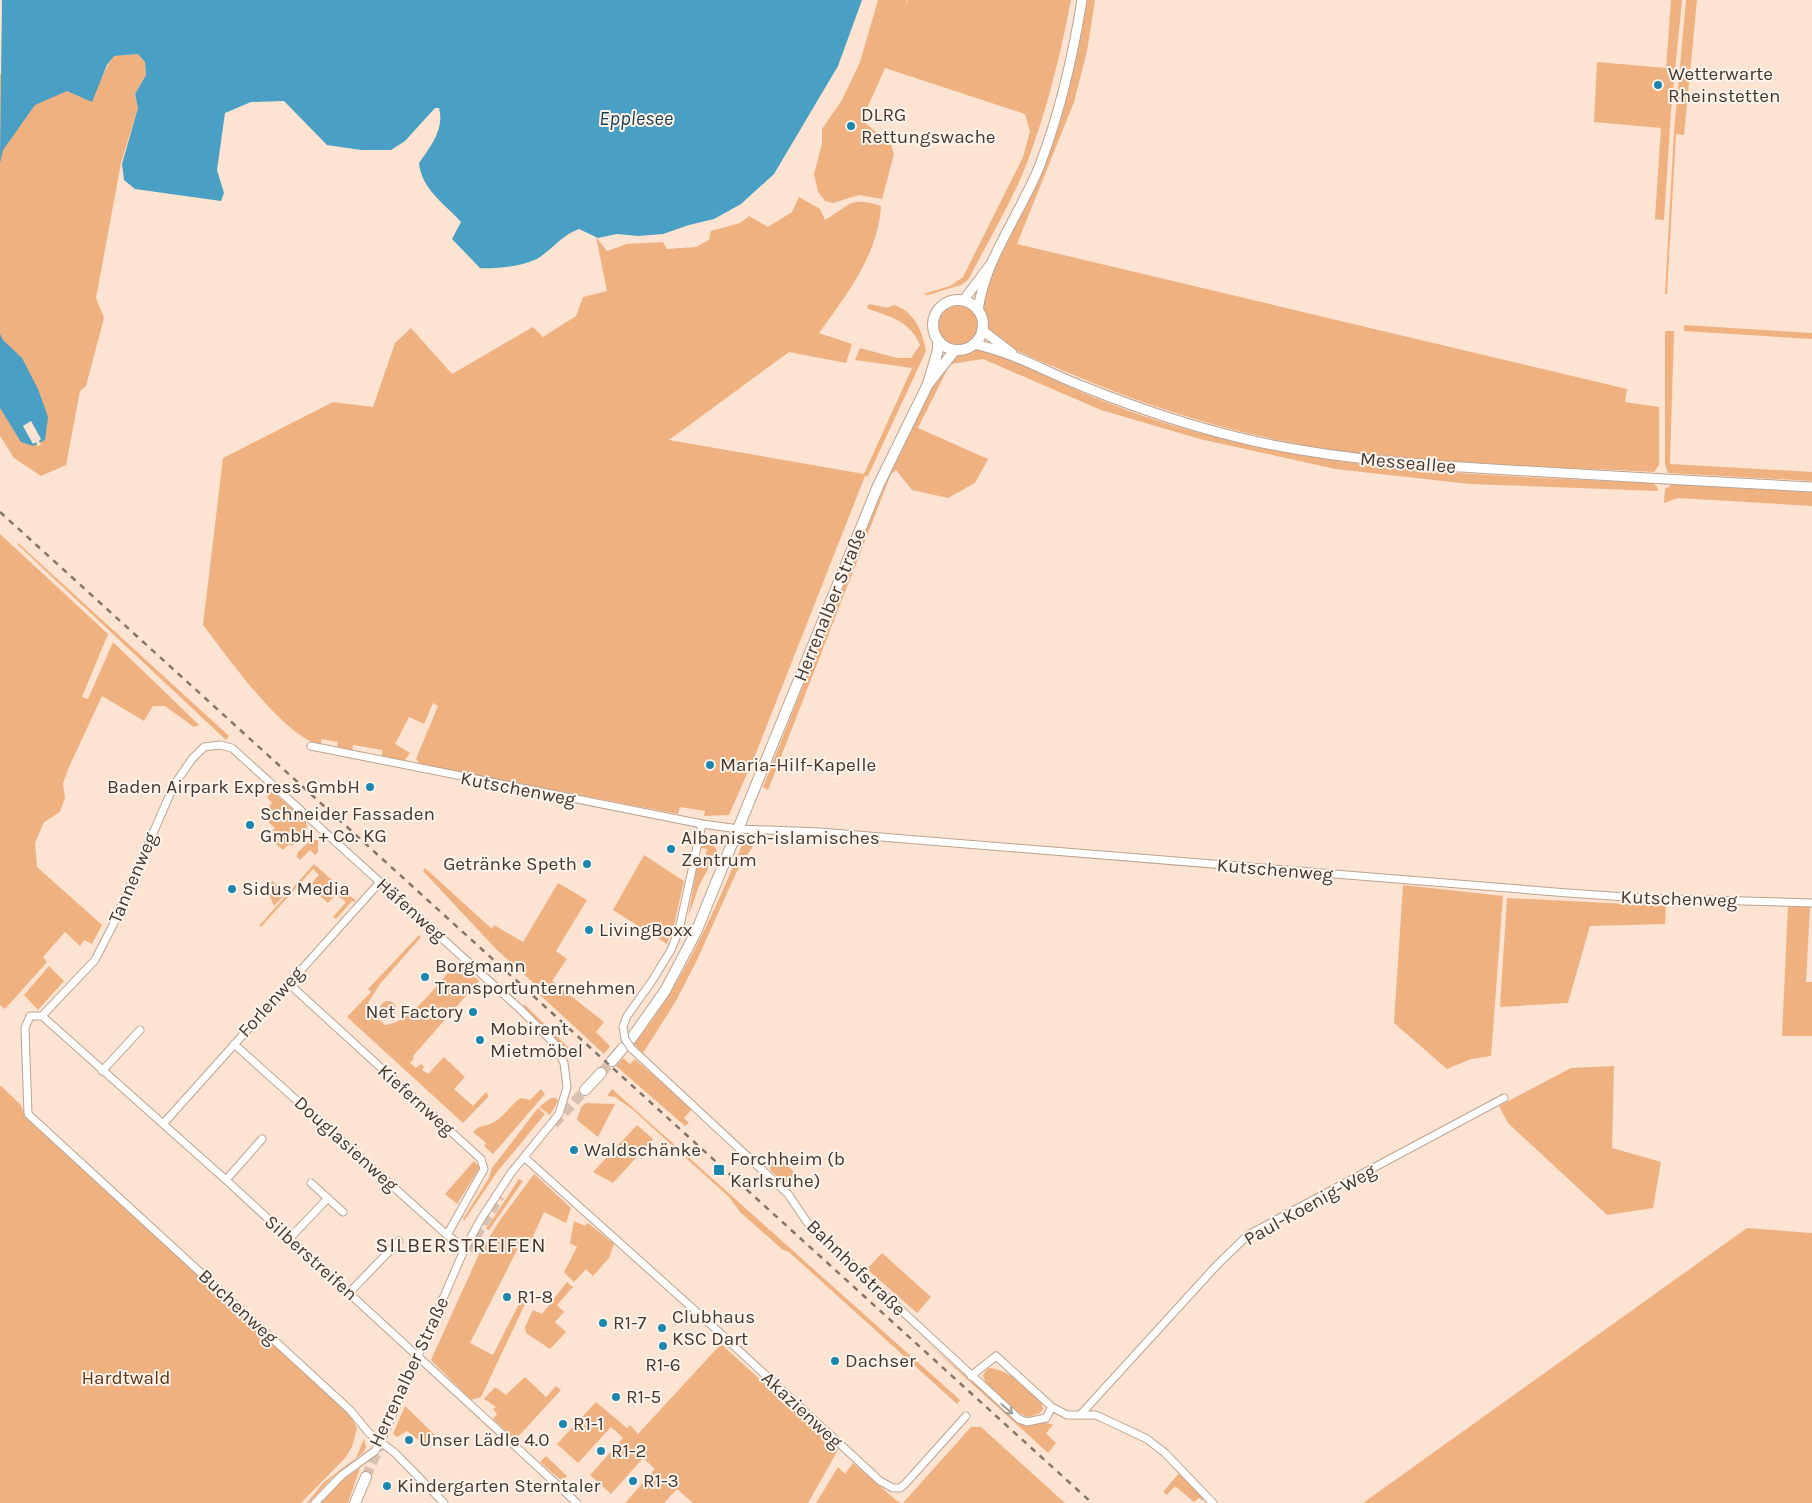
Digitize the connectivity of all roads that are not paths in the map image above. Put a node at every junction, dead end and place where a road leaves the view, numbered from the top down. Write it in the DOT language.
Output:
graph roads {
  1 [pos="1082,0"];
  2 [pos="993,261"];
  3 [pos="963,301"];
  4 [pos="978,311"];
  5 [pos="982,330"];
  6 [pos="938,341"];
  7 [pos="973,344"];
  8 [pos="955,350"];
  9 [pos="1020,359"];
  10 [pos="928,384"];
  11 [pos="1812,486"];
  12 [pos="220,744"];
  13 [pos="311,746"];
  14 [pos="702,824"];
  15 [pos="739,829"];
  16 [pos="380,882"];
  17 [pos="1812,903"];
  18 [pos="288,983"];
  19 [pos="42,1016"];
  20 [pos="140,1030"];
  21 [pos="234,1044"];
  22 [pos="628,1045"];
  23 [pos="612,1061"];
  24 [pos="102,1071"];
  25 [pos="601,1073"];
  26 [pos="586,1090"];
  27 [pos="565,1098"];
  28 [pos="1504,1098"];
  29 [pos="28,1114"];
  30 [pos="163,1124"];
  31 [pos="262,1139"];
  32 [pos="524,1157"];
  33 [pos="226,1180"];
  34 [pos="311,1183"];
  35 [pos="328,1198"];
  36 [pos="343,1212"];
  37 [pos="447,1235"];
  38 [pos="288,1239"];
  39 [pos="399,1241"];
  40 [pos="465,1248"];
  41 [pos="349,1293"];
  42 [pos="418,1356"];
  43 [pos="971,1376"];
  44 [pos="1052,1407"];
  45 [pos="1081,1414"];
  46 [pos="966,1416"];
  47 [pos="381,1441"];
  48 [pos="366,1477"];
  49 [pos="315,1503"];
  50 [pos="355,1503"];
  51 [pos="444,1503"];
  52 [pos="577,1503"];
  53 [pos="1213,1503"];
  1 -- 2 [label="street"];
  2 -- 3 [label="street"];
  2 -- 4 [label="street"];
  3 -- 4 [label="main road"];
  3 -- 6 [label="main road"];
  4 -- 5 [label="main road"];
  5 -- 7 [label="main road"];
  5 -- 9 [label="street, Messeallee"];
  6 -- 8 [label="main road"];
  6 -- 10 [label="main road, Herrenalber Straße"];
  7 -- 8 [label="main road"];
  7 -- 9 [label="street, Messeallee"];
  8 -- 10 [label="main road, Herrenalber Straße"];
  9 -- 11 [label="street, Messeallee"];
  10 -- 15 [label="main road, Herrenalber Straße"];
  12 -- 16 [label="street, Häfenweg"];
  12 -- 19 [label="street, Tannenweg"];
  13 -- 14 [label="street, Kutschenweg"];
  14 -- 15 [label="street, Kutschenweg"];
  14 -- 22 [label="street, Bahnhofstraße, bridge"];
  15 -- 17 [label="street, Kutschenweg"];
  15 -- 22 [label="main road, Herrenalber Straße"];
  16 -- 18 [label="street, Forlenweg"];
  16 -- 27 [label="street, Häfenweg"];
  18 -- 21 [label="street, Forlenweg"];
  18 -- 37 [label="street, Kiefernweg"];
  19 -- 24 [label="street, Silberstreifen"];
  19 -- 29 [label="street, Tannenweg"];
  20 -- 24 [label="street"];
  21 -- 30 [label="street, Forlenweg"];
  21 -- 37 [label="street, Douglasienweg"];
  22 -- 23 [label="main road, Herrenalber Straße"];
  22 -- 43 [label="street, Bahnhofstraße"];
  24 -- 30 [label="street, Silberstreifen"];
  25 -- 26 [label="main road"];
  27 -- 32 [label="street, Herrenalber Straße"];
  28 -- 45 [label="street, Paul-Koenig-Weg"];
  29 -- 47 [label="street, Buchenweg"];
  30 -- 33 [label="street, Silberstreifen"];
  31 -- 33 [label="street"];
  32 -- 40 [label="street, Herrenalber Straße"];
  32 -- 46 [label="street, Akazienweg"];
  33 -- 38 [label="street, Silberstreifen"];
  34 -- 35 [label="street"];
  35 -- 36 [label="street"];
  35 -- 38 [label="street"];
  37 -- 40 [label="street, Douglasienweg"];
  38 -- 41 [label="street, Silberstreifen"];
  39 -- 41 [label="street"];
  40 -- 42 [label="street, Herrenalber Straße"];
  41 -- 42 [label="street, Silberstreifen"];
  42 -- 47 [label="street, Herrenalber Straße"];
  42 -- 52 [label="street, Silberstreifen"];
  43 -- 44 [label="street, Bahnhofstraße, one-way"];
  43 -- 44 [label="street"];
  44 -- 45 [label="street"];
  45 -- 53 [label="street"];
  47 -- 49 [label="street, Herrenalber Straße"];
  47 -- 51 [label="street, Buchenweg"];
  48 -- 50 [label="main road"];
}
